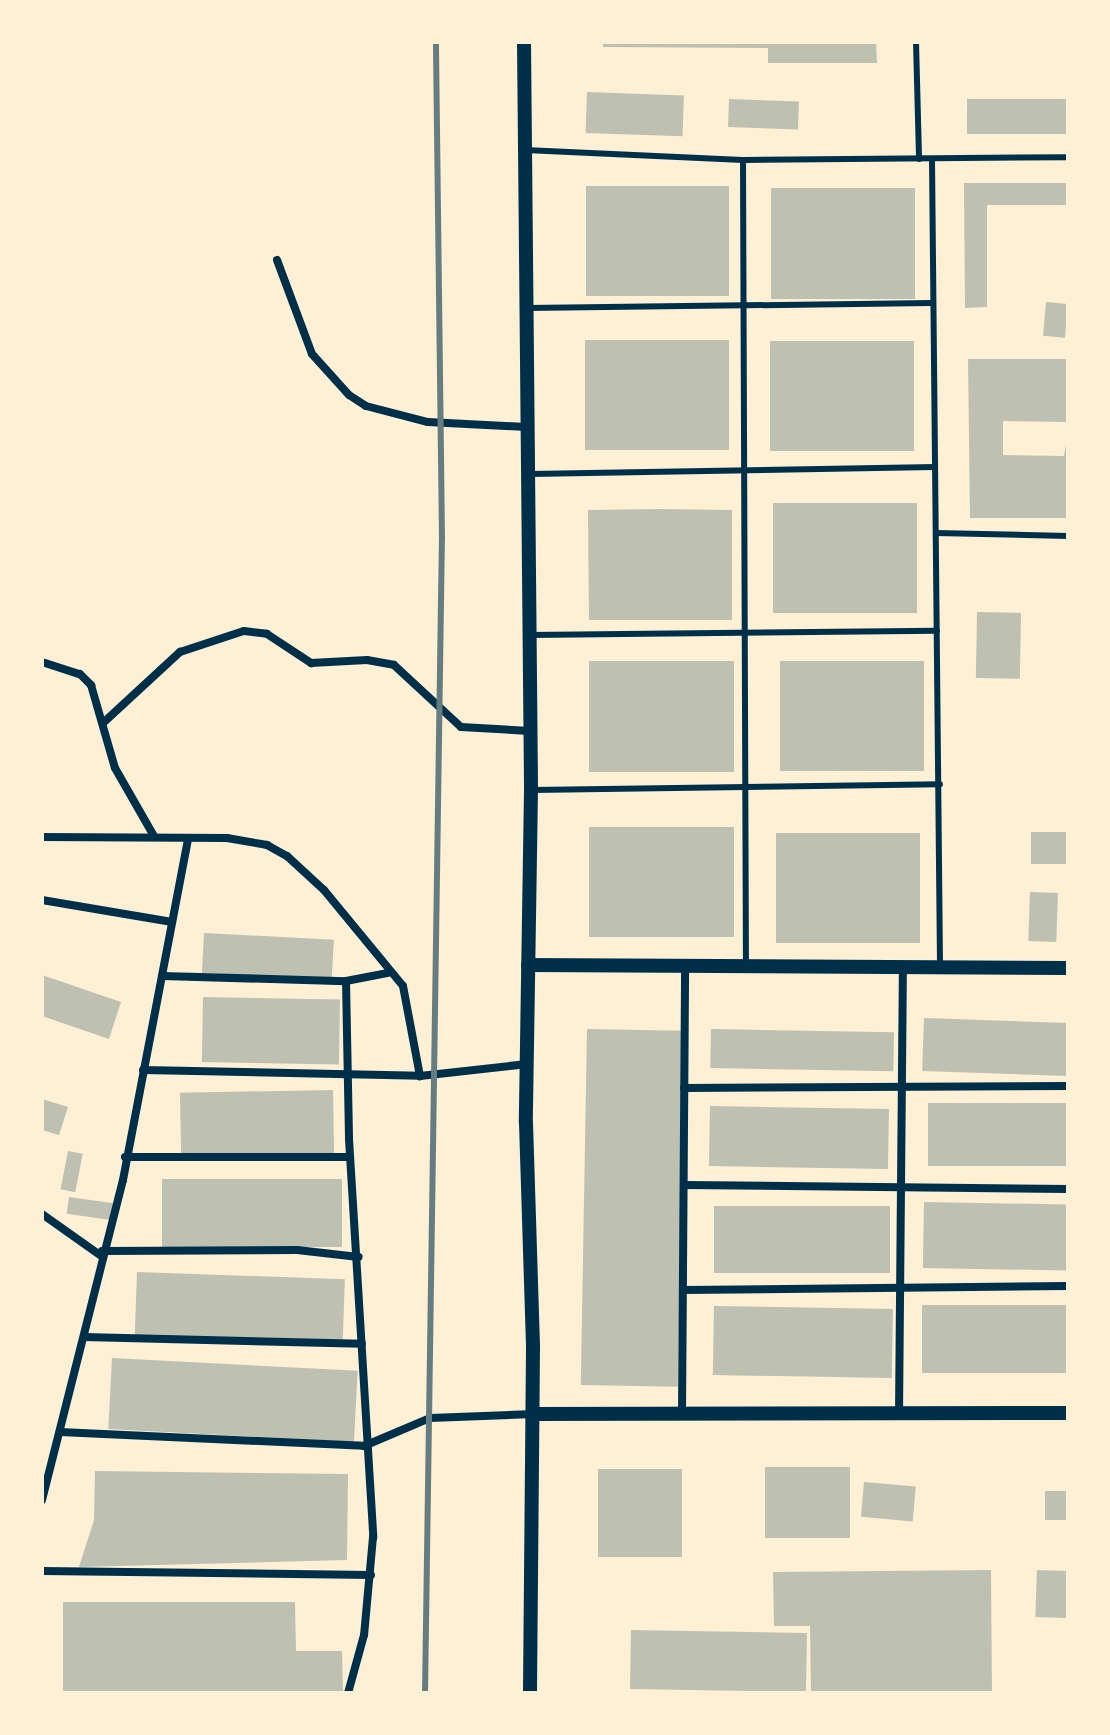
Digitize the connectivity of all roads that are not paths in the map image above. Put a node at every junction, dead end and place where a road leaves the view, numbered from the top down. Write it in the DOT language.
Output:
graph roads {
  1 [pos="524,42"];
  2 [pos="916,42"];
  3 [pos="525,150"];
  4 [pos="1068,157"];
  5 [pos="919,159"];
  6 [pos="743,160"];
  7 [pos="932,160"];
  8 [pos="277,260"];
  9 [pos="932,303"];
  10 [pos="745,305"];
  11 [pos="524,308"];
  12 [pos="526,427"];
  13 [pos="935,467"];
  14 [pos="741,471"];
  15 [pos="526,474"];
  16 [pos="936,533"];
  17 [pos="1068,536"];
  18 [pos="937,631"];
  19 [pos="528,635"];
  20 [pos="743,635"];
  21 [pos="42,662"];
  22 [pos="103,723"];
  23 [pos="530,731"];
  24 [pos="940,784"];
  25 [pos="745,786"];
  26 [pos="531,790"];
  27 [pos="154,836"];
  28 [pos="42,837"];
  29 [pos="188,839"];
  30 [pos="42,900"];
  31 [pos="172,922"];
  32 [pos="528,965"];
  33 [pos="685,968"];
  34 [pos="746,968"];
  35 [pos="903,968"];
  36 [pos="940,968"];
  37 [pos="1068,968"];
  38 [pos="388,973"];
  39 [pos="162,976"];
  40 [pos="346,981"];
  41 [pos="527,1064"];
  42 [pos="143,1070"];
  43 [pos="347,1076"];
  44 [pos="420,1076"];
  45 [pos="1068,1086"];
  46 [pos="902,1087"];
  47 [pos="684,1088"];
  48 [pos="125,1157"];
  49 [pos="350,1157"];
  50 [pos="684,1185"];
  51 [pos="900,1189"];
  52 [pos="1068,1189"];
  53 [pos="42,1214"];
  54 [pos="101,1253"];
  55 [pos="359,1257"];
  56 [pos="1068,1286"];
  57 [pos="683,1290"];
  58 [pos="897,1291"];
  59 [pos="84,1337"];
  60 [pos="362,1344"];
  61 [pos="682,1413"];
  62 [pos="1068,1413"];
  63 [pos="533,1414"];
  64 [pos="899,1415"];
  65 [pos="60,1432"];
  66 [pos="364,1446"];
  67 [pos="42,1500"];
  68 [pos="42,1571"];
  69 [pos="371,1575"];
  70 [pos="348,1693"];
  71 [pos="530,1693"];
  1 -- 3 [label="street"];
  2 -- 5 [label="lane"];
  3 -- 6 [label="lane"];
  3 -- 11 [label="street"];
  4 -- 7 [label="lane"];
  5 -- 6 [label="lane"];
  5 -- 7 [label="lane"];
  6 -- 10 [label="lane"];
  7 -- 9 [label="lane"];
  8 -- 12 [label="street"];
  9 -- 10 [label="lane"];
  9 -- 13 [label="lane"];
  10 -- 11 [label="lane"];
  10 -- 14 [label="lane"];
  11 -- 12 [label="street"];
  12 -- 15 [label="street"];
  13 -- 14 [label="lane"];
  13 -- 16 [label="lane"];
  14 -- 15 [label="lane"];
  14 -- 20 [label="lane"];
  15 -- 19 [label="street"];
  16 -- 17 [label="lane"];
  16 -- 18 [label="lane"];
  18 -- 20 [label="lane"];
  18 -- 24 [label="lane"];
  19 -- 20 [label="lane"];
  19 -- 23 [label="street"];
  20 -- 25 [label="lane"];
  21 -- 22 [label="street"];
  22 -- 23 [label="street"];
  22 -- 27 [label="street"];
  23 -- 26 [label="street"];
  24 -- 25 [label="lane"];
  24 -- 36 [label="lane"];
  25 -- 26 [label="lane"];
  25 -- 34 [label="lane"];
  26 -- 32 [label="street"];
  27 -- 28 [label="street"];
  27 -- 29 [label="street"];
  29 -- 31 [label="street"];
  29 -- 38 [label="street"];
  30 -- 31 [label="street"];
  31 -- 39 [label="street"];
  32 -- 33 [label="street"];
  32 -- 41 [label="street"];
  33 -- 34 [label="street"];
  33 -- 47 [label="street"];
  34 -- 35 [label="street"];
  35 -- 36 [label="street"];
  35 -- 46 [label="street"];
  36 -- 37 [label="street"];
  38 -- 40 [label="street"];
  38 -- 44 [label="street"];
  39 -- 40 [label="street"];
  39 -- 42 [label="street"];
  40 -- 43 [label="street"];
  41 -- 44 [label="street"];
  41 -- 63 [label="street"];
  42 -- 43 [label="street"];
  42 -- 48 [label="street"];
  43 -- 44 [label="street"];
  43 -- 49 [label="street"];
  45 -- 46 [label="street"];
  46 -- 47 [label="street"];
  46 -- 51 [label="street"];
  47 -- 50 [label="street"];
  48 -- 49 [label="street"];
  48 -- 54 [label="street"];
  49 -- 55 [label="street"];
  50 -- 51 [label="street"];
  50 -- 57 [label="street"];
  51 -- 52 [label="street"];
  51 -- 58 [label="street"];
  53 -- 54 [label="street"];
  54 -- 55 [label="street"];
  54 -- 59 [label="street"];
  55 -- 60 [label="street"];
  56 -- 58 [label="street"];
  57 -- 58 [label="street"];
  57 -- 61 [label="street"];
  58 -- 64 [label="street"];
  59 -- 60 [label="street"];
  59 -- 65 [label="street"];
  60 -- 66 [label="street"];
  61 -- 63 [label="street"];
  61 -- 64 [label="street"];
  62 -- 64 [label="street"];
  63 -- 66 [label="street"];
  63 -- 71 [label="street"];
  65 -- 66 [label="street"];
  65 -- 67 [label="street"];
  66 -- 69 [label="street"];
  68 -- 69 [label="street"];
  69 -- 70 [label="street"];
}
